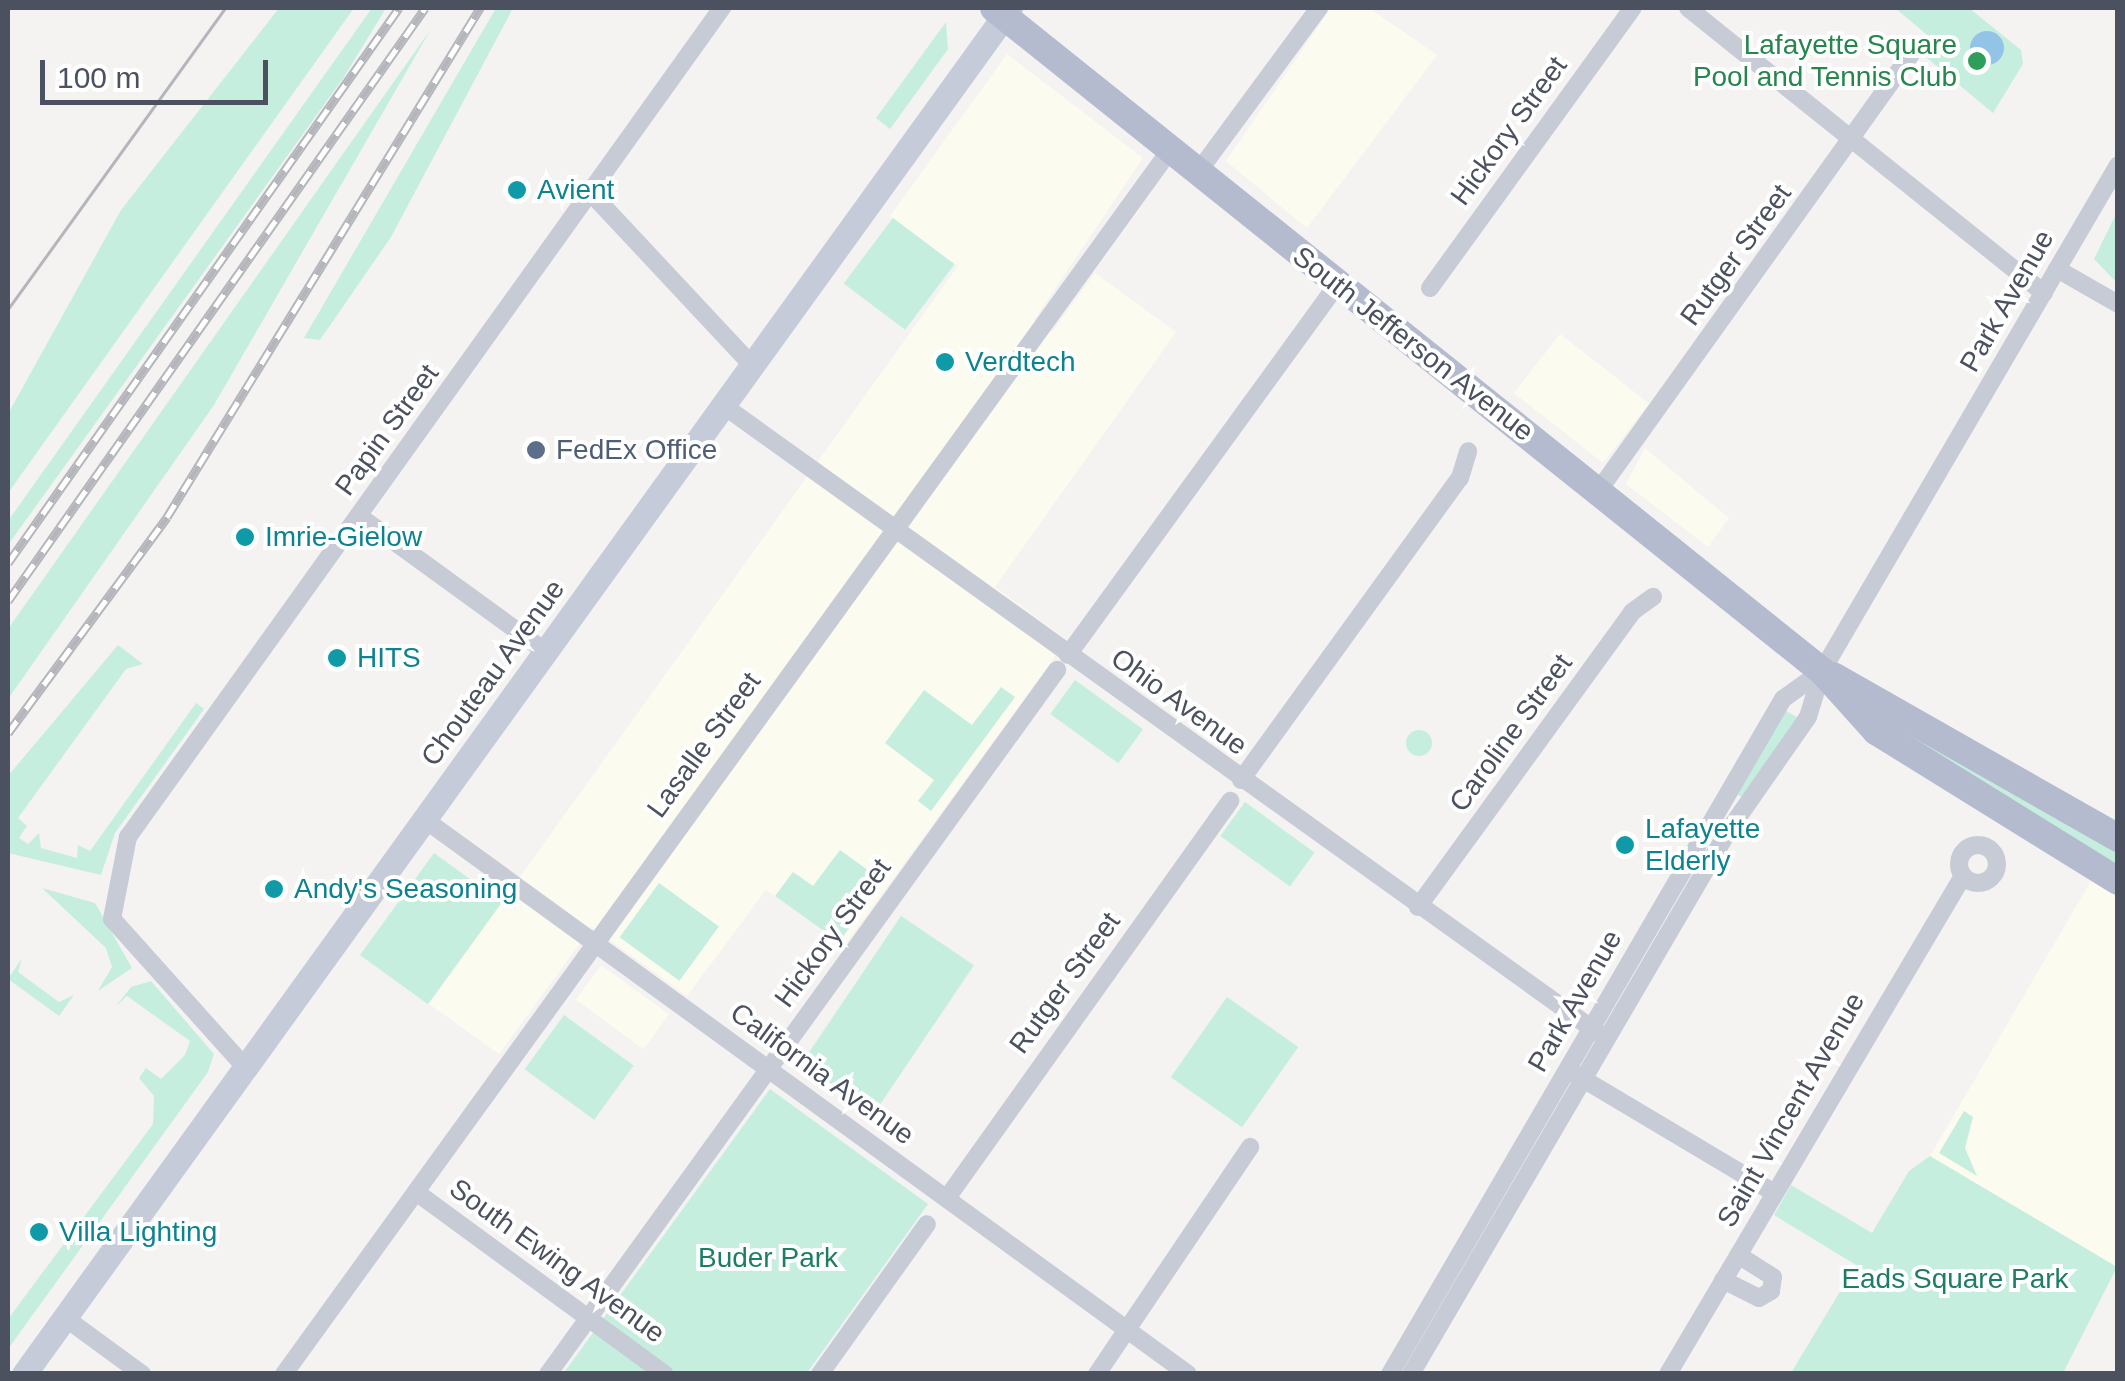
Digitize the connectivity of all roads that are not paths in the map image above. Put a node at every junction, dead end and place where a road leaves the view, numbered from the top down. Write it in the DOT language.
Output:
graph roads {
  1 [pos="722,8"];
  2 [pos="971,8"];
  3 [pos="1319,8"];
  4 [pos="1633,8"];
  5 [pos="1688,8"];
  6 [pos="1002,11"];
  7 [pos="1914,50"];
  8 [pos="1851,141"];
  9 [pos="1170,150"];
  10 [pos="2118,165"];
  11 [pos="1198,172"];
  12 [pos="590,192"];
  13 [pos="2058,269"];
  14 [pos="1338,284"];
  15 [pos="1430,288"];
  16 [pos="2044,293"];
  17 [pos="2118,304"];
  18 [pos="753,366"];
  19 [pos="724,406"];
  20 [pos="1468,451"];
  21 [pos="1599,490"];
  22 [pos="358,516"];
  23 [pos="895,530"];
  24 [pos="1653,597"];
  25 [pos="546,651"];
  26 [pos="1062,663"];
  27 [pos="1822,671"];
  28 [pos="1241,780"];
  29 [pos="1230,801"];
  30 [pos="424,819"];
  31 [pos="2118,838"];
  32 [pos="1963,876"];
  33 [pos="2118,881"];
  34 [pos="1418,907"];
  35 [pos="594,942"];
  36 [pos="1598,1034"];
  37 [pos="245,1068"];
  38 [pos="768,1069"];
  39 [pos="1574,1074"];
  40 [pos="1250,1148"];
  41 [pos="416,1192"];
  42 [pos="1774,1193"];
  43 [pos="947,1198"];
  44 [pos="927,1224"];
  45 [pos="1738,1255"];
  46 [pos="1723,1280"];
  47 [pos="64,1318"];
  48 [pos="588,1318"];
  49 [pos="1128,1330"];
  50 [pos="24,1374"];
  51 [pos="142,1374"];
  52 [pos="284,1374"];
  53 [pos="548,1374"];
  54 [pos="665,1374"];
  55 [pos="820,1374"];
  56 [pos="1096,1374"];
  57 [pos="1188,1374"];
  58 [pos="1390,1374"];
  59 [pos="1411,1374"];
  60 [pos="1668,1374"];
  1 -- 12 [label="street, Papin Street"];
  2 -- 6 [label="main road, South Jefferson Avenue"];
  3 -- 11 [label="street"];
  4 -- 15 [label="street, Hickory Street"];
  5 -- 8 [label="street"];
  6 -- 9 [label="main road, South Jefferson Avenue"];
  6 -- 18 [label="main road, Chouteau Avenue"];
  7 -- 8 [label="street, Rutger Street"];
  8 -- 16 [label="street"];
  8 -- 21 [label="street, Rutger Street"];
  9 -- 11 [label="main road, South Jefferson Avenue"];
  9 -- 23 [label="street, Lasalle Street"];
  10 -- 13 [label="street, Park Avenue"];
  11 -- 14 [label="main road, South Jefferson Avenue"];
  12 -- 18 [label="street"];
  12 -- 22 [label="street, Papin Street"];
  13 -- 16 [label="street, Park Avenue"];
  13 -- 17 [label="street"];
  14 -- 21 [label="main road, South Jefferson Avenue"];
  14 -- 26 [label="street, Hickory Street"];
  16 -- 27 [label="street, Park Avenue"];
  18 -- 19 [label="main road, Chouteau Avenue"];
  19 -- 23 [label="street, Ohio Avenue"];
  19 -- 25 [label="main road, Chouteau Avenue"];
  20 -- 28 [label="street"];
  21 -- 27 [label="main road, South Jefferson Avenue"];
  22 -- 25 [label="street"];
  22 -- 37 [label="street, Papin Street"];
  23 -- 26 [label="street, Ohio Avenue"];
  23 -- 35 [label="street, Lasalle Street"];
  24 -- 34 [label="street, Caroline Street"];
  25 -- 30 [label="main road, Chouteau Avenue"];
  26 -- 28 [label="street, Ohio Avenue"];
  26 -- 38 [label="street, Hickory Street"];
  27 -- 31 [label="main road, South Jefferson Avenue"];
  27 -- 33 [label="main road, South Jefferson Avenue"];
  27 -- 36 [label="street, Park Avenue"];
  27 -- 36 [label="street, Park Avenue"];
  28 -- 34 [label="street, Ohio Avenue"];
  29 -- 43 [label="street, Rutger Street"];
  30 -- 35 [label="street, California Avenue"];
  30 -- 37 [label="main road, Chouteau Avenue"];
  32 -- 42 [label="street, Saint Vincent Avenue"];
  34 -- 36 [label="street, Ohio Avenue"];
  35 -- 38 [label="street, California Avenue"];
  35 -- 41 [label="street, Lasalle Street"];
  36 -- 39 [label="street, Park Avenue"];
  37 -- 47 [label="main road, Chouteau Avenue"];
  38 -- 43 [label="street, California Avenue"];
  38 -- 48 [label="street, Hickory Street"];
  39 -- 42 [label="street"];
  39 -- 58 [label="street, Park Avenue"];
  39 -- 59 [label="street, Park Avenue"];
  40 -- 49 [label="street"];
  41 -- 48 [label="street, South Ewing Avenue"];
  41 -- 52 [label="street, Lasalle Street"];
  42 -- 45 [label="street, Saint Vincent Avenue"];
  43 -- 49 [label="street, California Avenue"];
  44 -- 55 [label="street"];
  45 -- 46 [label="street, Saint Vincent Avenue"];
  45 -- 46 [label="street"];
  46 -- 60 [label="street, Saint Vincent Avenue"];
  47 -- 50 [label="main road, Chouteau Avenue"];
  47 -- 51 [label="street"];
  48 -- 53 [label="street, Hickory Street"];
  48 -- 54 [label="street, South Ewing Avenue"];
  49 -- 56 [label="street"];
  49 -- 57 [label="street, California Avenue"];
}
